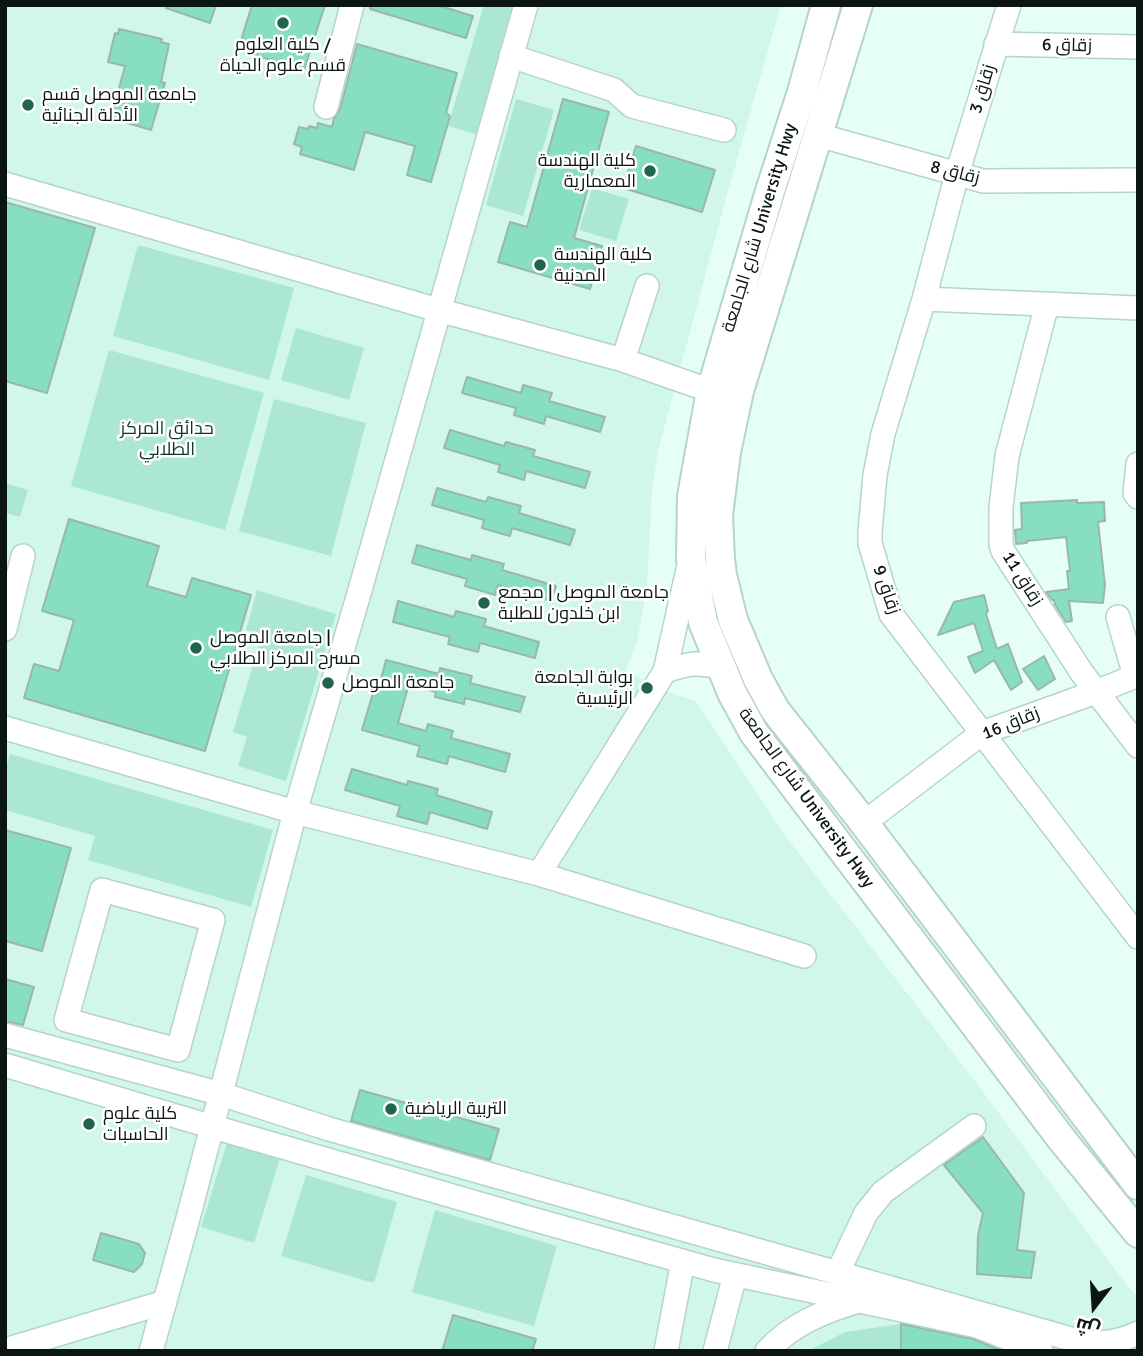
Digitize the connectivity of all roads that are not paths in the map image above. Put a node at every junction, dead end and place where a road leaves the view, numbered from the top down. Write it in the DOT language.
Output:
graph roads {
  1 [pos="352,5"];
  2 [pos="526,5"];
  3 [pos="826,5"];
  4 [pos="858,5"];
  5 [pos="1009,5"];
  6 [pos="996,44"];
  7 [pos="1138,47"];
  8 [pos="511,56"];
  9 [pos="326,107"];
  10 [pos="724,130"];
  11 [pos="818,135"];
  12 [pos="957,174"];
  13 [pos="1138,180"];
  14 [pos="5,184"];
  15 [pos="647,286"];
  16 [pos="924,299"];
  17 [pos="1047,304"];
  18 [pos="1138,308"];
  19 [pos="438,310"];
  20 [pos="623,360"];
  21 [pos="711,391"];
  22 [pos="1138,464"];
  23 [pos="1138,497"];
  24 [pos="23,555"];
  25 [pos="691,559"];
  26 [pos="1118,617"];
  27 [pos="5,629"];
  28 [pos="721,667"];
  29 [pos="665,670"];
  30 [pos="1136,675"];
  31 [pos="1096,692"];
  32 [pos="5,728"];
  33 [pos="982,733"];
  34 [pos="1138,746"];
  35 [pos="295,813"];
  36 [pos="864,823"];
  37 [pos="539,874"];
  38 [pos="1138,937"];
  39 [pos="804,956"];
  40 [pos="5,1035"];
  41 [pos="178,1050"];
  42 [pos="5,1065"];
  43 [pos="169,1080"];
  44 [pos="221,1094"];
  45 [pos="1089,1122"];
  46 [pos="974,1126"];
  47 [pos="212,1127"];
  48 [pos="1063,1141"];
  49 [pos="1138,1185"];
  50 [pos="533,1186"];
  51 [pos="525,1217"];
  52 [pos="1138,1233"];
  53 [pos="683,1261"];
  54 [pos="838,1272"];
  55 [pos="735,1275"];
  56 [pos="862,1278"];
  57 [pos="858,1301"];
  58 [pos="165,1302"];
  59 [pos="1138,1334"];
  60 [pos="1059,1343"];
  61 [pos="5,1350"];
  62 [pos="151,1351"];
  63 [pos="666,1351"];
  64 [pos="715,1351"];
  65 [pos="768,1351"];
  66 [pos="1041,1351"];
  1 -- 9 [label="street"];
  2 -- 8 [label="street"];
  3 -- 21 [label="main road, شارع الجامعة University Hwy"];
  4 -- 11 [label="main road, شارع الجامعة University Hwy"];
  5 -- 6 [label="street, زقاق 3"];
  6 -- 7 [label="street, زقاق 6"];
  6 -- 12 [label="street, زقاق 3"];
  8 -- 10 [label="street"];
  8 -- 19 [label="street"];
  11 -- 12 [label="street, زقاق 8"];
  11 -- 36 [label="main road, شارع الجامعة University Hwy"];
  12 -- 13 [label="street, زقاق 8"];
  12 -- 16 [label="street, زقاق 9"];
  14 -- 19 [label="street"];
  15 -- 20 [label="street"];
  16 -- 17 [label="street"];
  16 -- 33 [label="street, زقاق 9"];
  17 -- 18 [label="street"];
  17 -- 31 [label="street, زقاق 11"];
  19 -- 20 [label="street"];
  19 -- 35 [label="street"];
  20 -- 21 [label="street"];
  21 -- 25 [label="main road, شارع الجامعة University Hwy"];
  22 -- 23 [label="street"];
  24 -- 27 [label="street"];
  25 -- 28 [label="main road, شارع الجامعة University Hwy"];
  25 -- 29 [label="street"];
  26 -- 30 [label="street"];
  28 -- 29 [label="street"];
  28 -- 48 [label="main road, شارع الجامعة University Hwy"];
  29 -- 37 [label="street"];
  30 -- 31 [label="street, زقاق 16"];
  31 -- 33 [label="street, زقاق 16"];
  31 -- 34 [label="street, زقاق 11"];
  32 -- 35 [label="street"];
  33 -- 36 [label="street, زقاق 16"];
  33 -- 38 [label="street, زقاق 9"];
  35 -- 37 [label="street"];
  35 -- 44 [label="street"];
  36 -- 45 [label="main road, شارع الجامعة University Hwy"];
  37 -- 39 [label="street"];
  40 -- 43 [label="street"];
  41 -- 41 [label="street"];
  41 -- 43 [label="street"];
  42 -- 47 [label="street"];
  43 -- 44 [label="street"];
  44 -- 47 [label="street"];
  44 -- 50 [label="street"];
  45 -- 48 [label="main road"];
  45 -- 49 [label="main road, شارع الجامعة University Hwy"];
  46 -- 54 [label="street"];
  47 -- 51 [label="street"];
  47 -- 58 [label="street"];
  48 -- 52 [label="main road, شارع الجامعة University Hwy"];
  50 -- 51 [label="street"];
  50 -- 54 [label="street"];
  51 -- 53 [label="street"];
  53 -- 55 [label="street"];
  53 -- 63 [label="street"];
  54 -- 56 [label="street"];
  55 -- 57 [label="street"];
  55 -- 64 [label="street"];
  56 -- 57 [label="street"];
  56 -- 60 [label="street"];
  57 -- 65 [label="street"];
  57 -- 66 [label="street"];
  58 -- 61 [label="street"];
  58 -- 62 [label="street"];
  59 -- 60 [label="street"];
}
